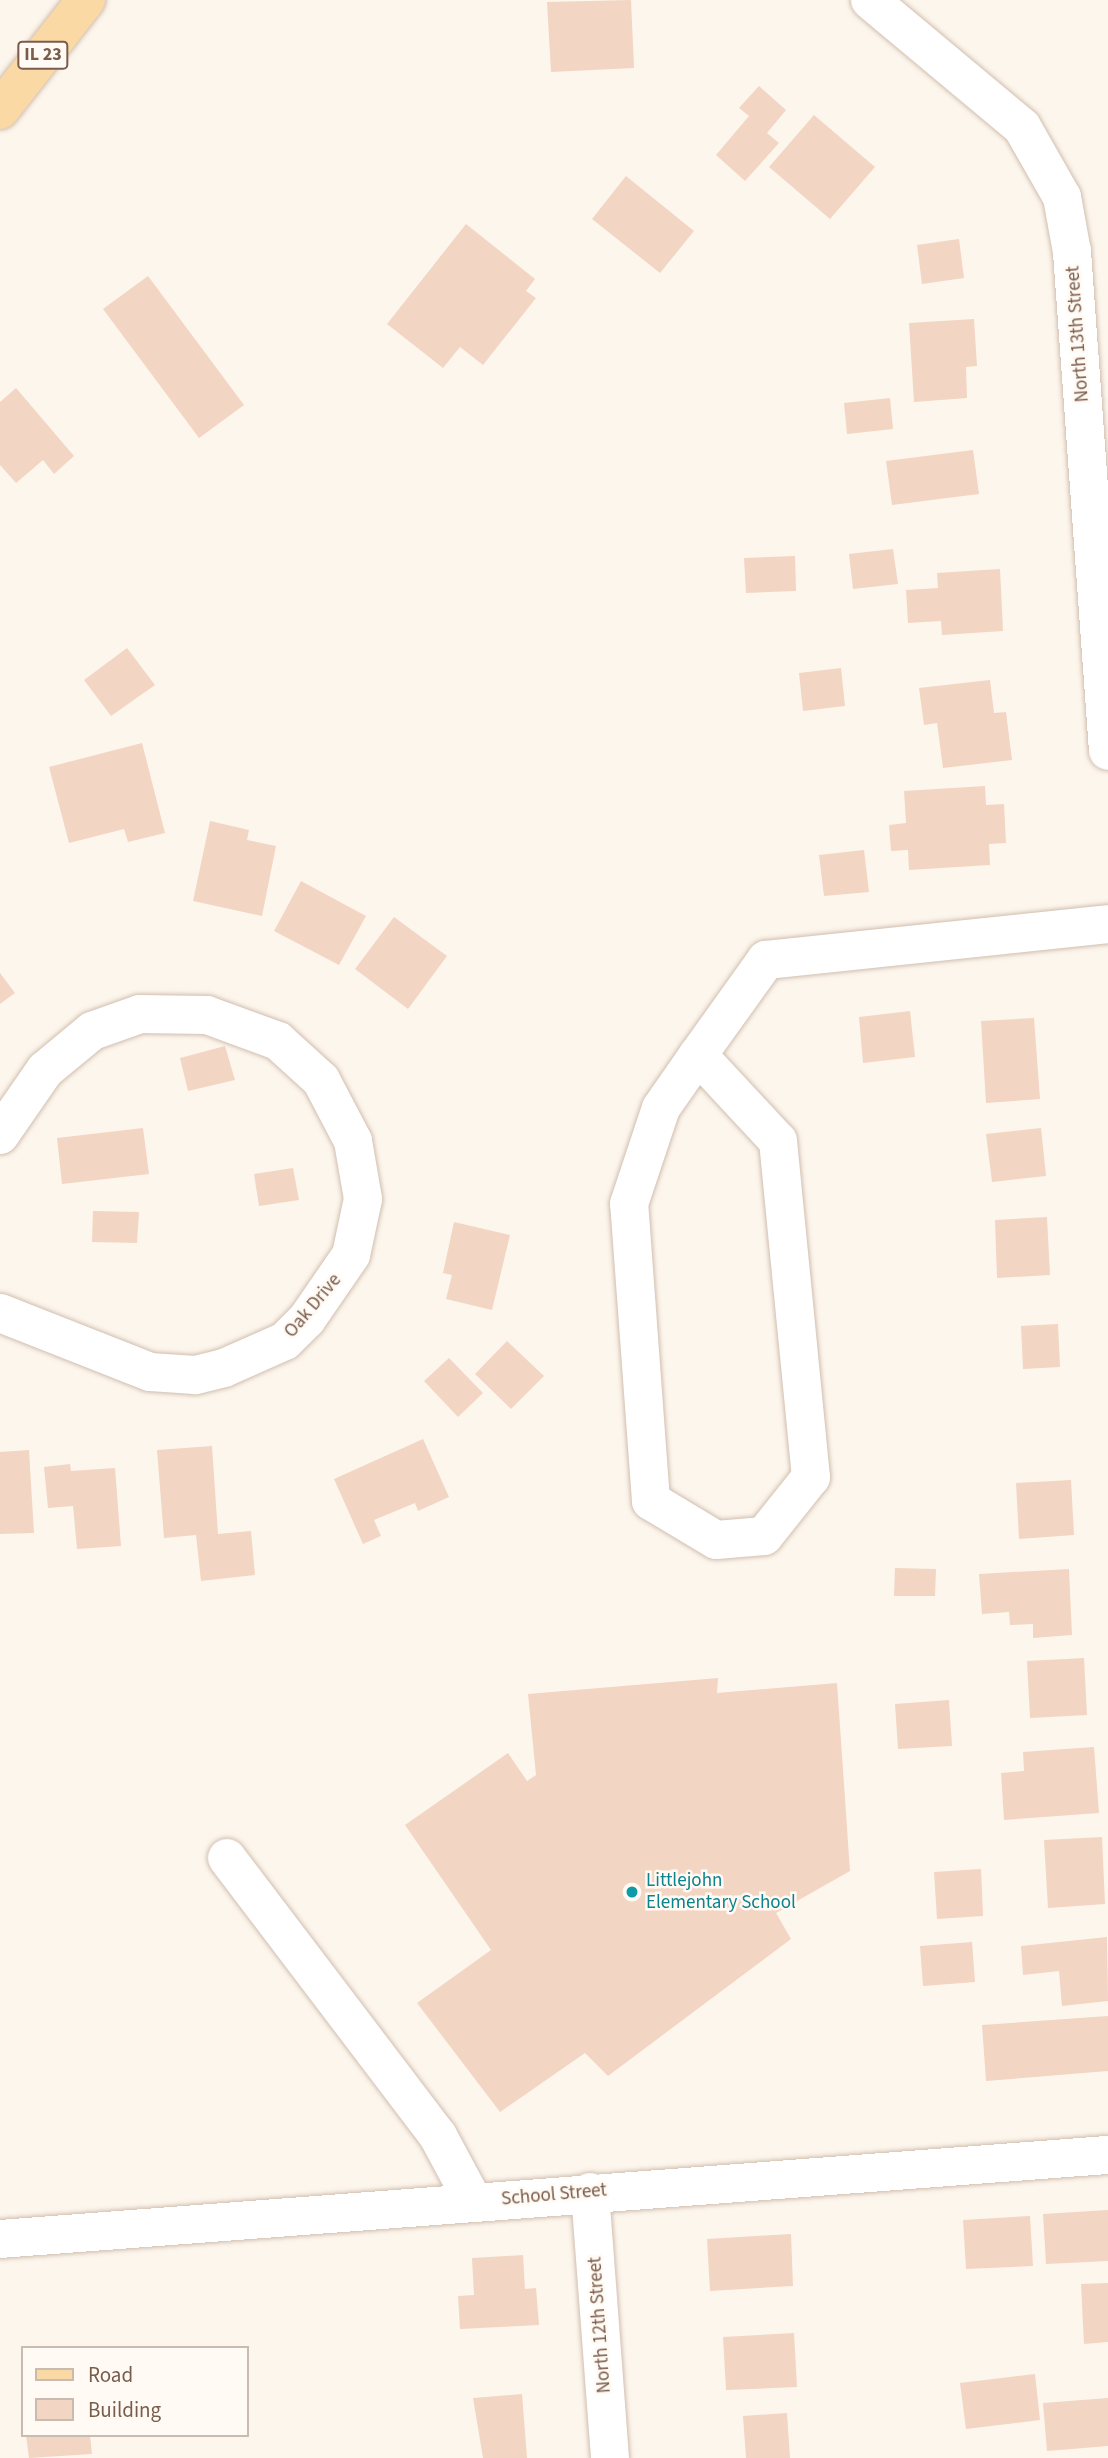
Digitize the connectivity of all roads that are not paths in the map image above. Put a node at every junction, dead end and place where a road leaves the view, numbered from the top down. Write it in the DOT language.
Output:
graph roads {
  1 [pos="86,0"];
  2 [pos="870,0"];
  3 [pos="0,110"];
  4 [pos="1108,751"];
  5 [pos="1108,924"];
  6 [pos="698,1055"];
  7 [pos="0,1135"];
  8 [pos="0,1313"];
  9 [pos="228,1858"];
  10 [pos="1108,2155"];
  11 [pos="590,2192"];
  12 [pos="473,2201"];
  13 [pos="0,2239"];
  14 [pos="610,2458"];
  1 -- 3 [label="main road, IL 23"];
  2 -- 4 [label="street, North 13th Street"];
  5 -- 6 [label="street"];
  6 -- 6 [label="street"];
  7 -- 8 [label="street, Oak Drive"];
  9 -- 12 [label="street"];
  10 -- 11 [label="street, School Street"];
  11 -- 12 [label="street, School Street"];
  11 -- 14 [label="street, North 12th Street"];
  12 -- 13 [label="street, School Street"];
}
